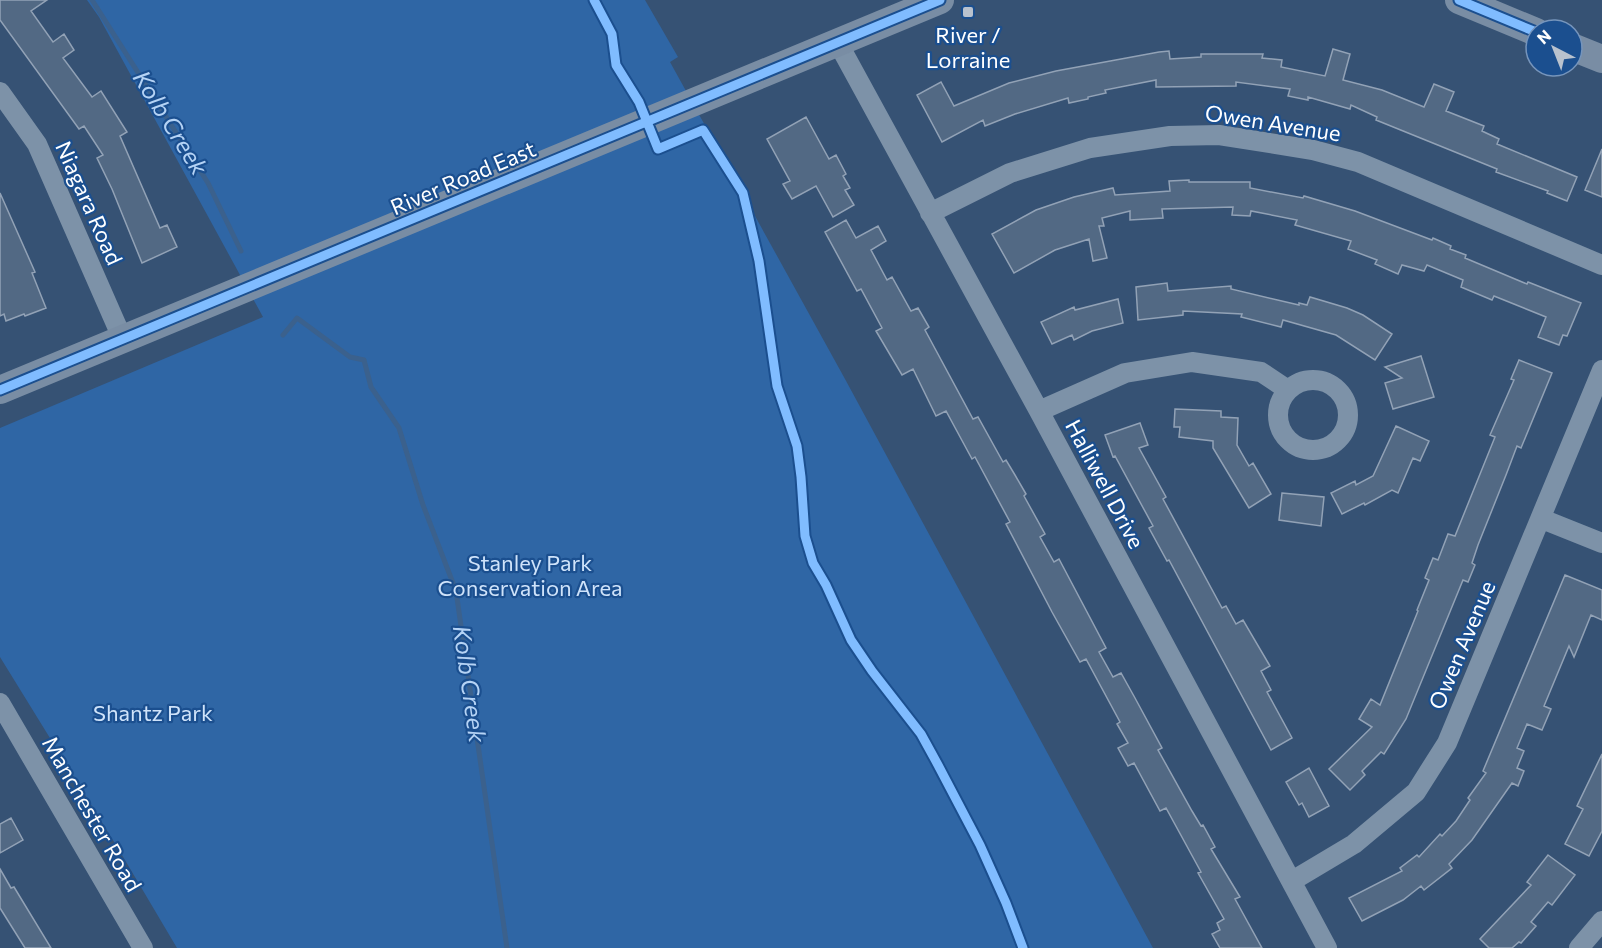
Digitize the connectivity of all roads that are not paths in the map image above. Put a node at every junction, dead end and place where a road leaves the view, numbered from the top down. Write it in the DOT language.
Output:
graph roads {
  1 [pos="940,0"];
  2 [pos="1459,0"];
  3 [pos="1524,27"];
  4 [pos="838,43"];
  5 [pos="1584,52"];
  6 [pos="1602,60"];
  7 [pos="0,92"];
  8 [pos="930,213"];
  9 [pos="1602,265"];
  10 [pos="123,340"];
  11 [pos="1602,370"];
  12 [pos="0,390"];
  13 [pos="1288,390"];
  14 [pos="1039,411"];
  15 [pos="1542,519"];
  16 [pos="1602,543"];
  17 [pos="0,703"];
  18 [pos="1292,881"];
  19 [pos="1602,921"];
  20 [pos="143,948"];
  21 [pos="1328,948"];
  22 [pos="1579,948"];
  1 -- 4 [label="street, River Road East"];
  2 -- 3 [label="street"];
  4 -- 8 [label="street, Halliwell Drive"];
  4 -- 10 [label="street, River Road East"];
  5 -- 6 [label="street"];
  7 -- 10 [label="street, Niagara Road"];
  8 -- 9 [label="street, Owen Avenue"];
  8 -- 14 [label="street, Halliwell Drive"];
  10 -- 12 [label="street, River Road East"];
  11 -- 15 [label="street, Owen Avenue"];
  13 -- 14 [label="street"];
  14 -- 18 [label="street, Halliwell Drive"];
  15 -- 16 [label="street"];
  15 -- 18 [label="street, Owen Avenue"];
  17 -- 20 [label="street, Manchester Road"];
  18 -- 21 [label="street, Halliwell Drive"];
  19 -- 22 [label="street"];
}
